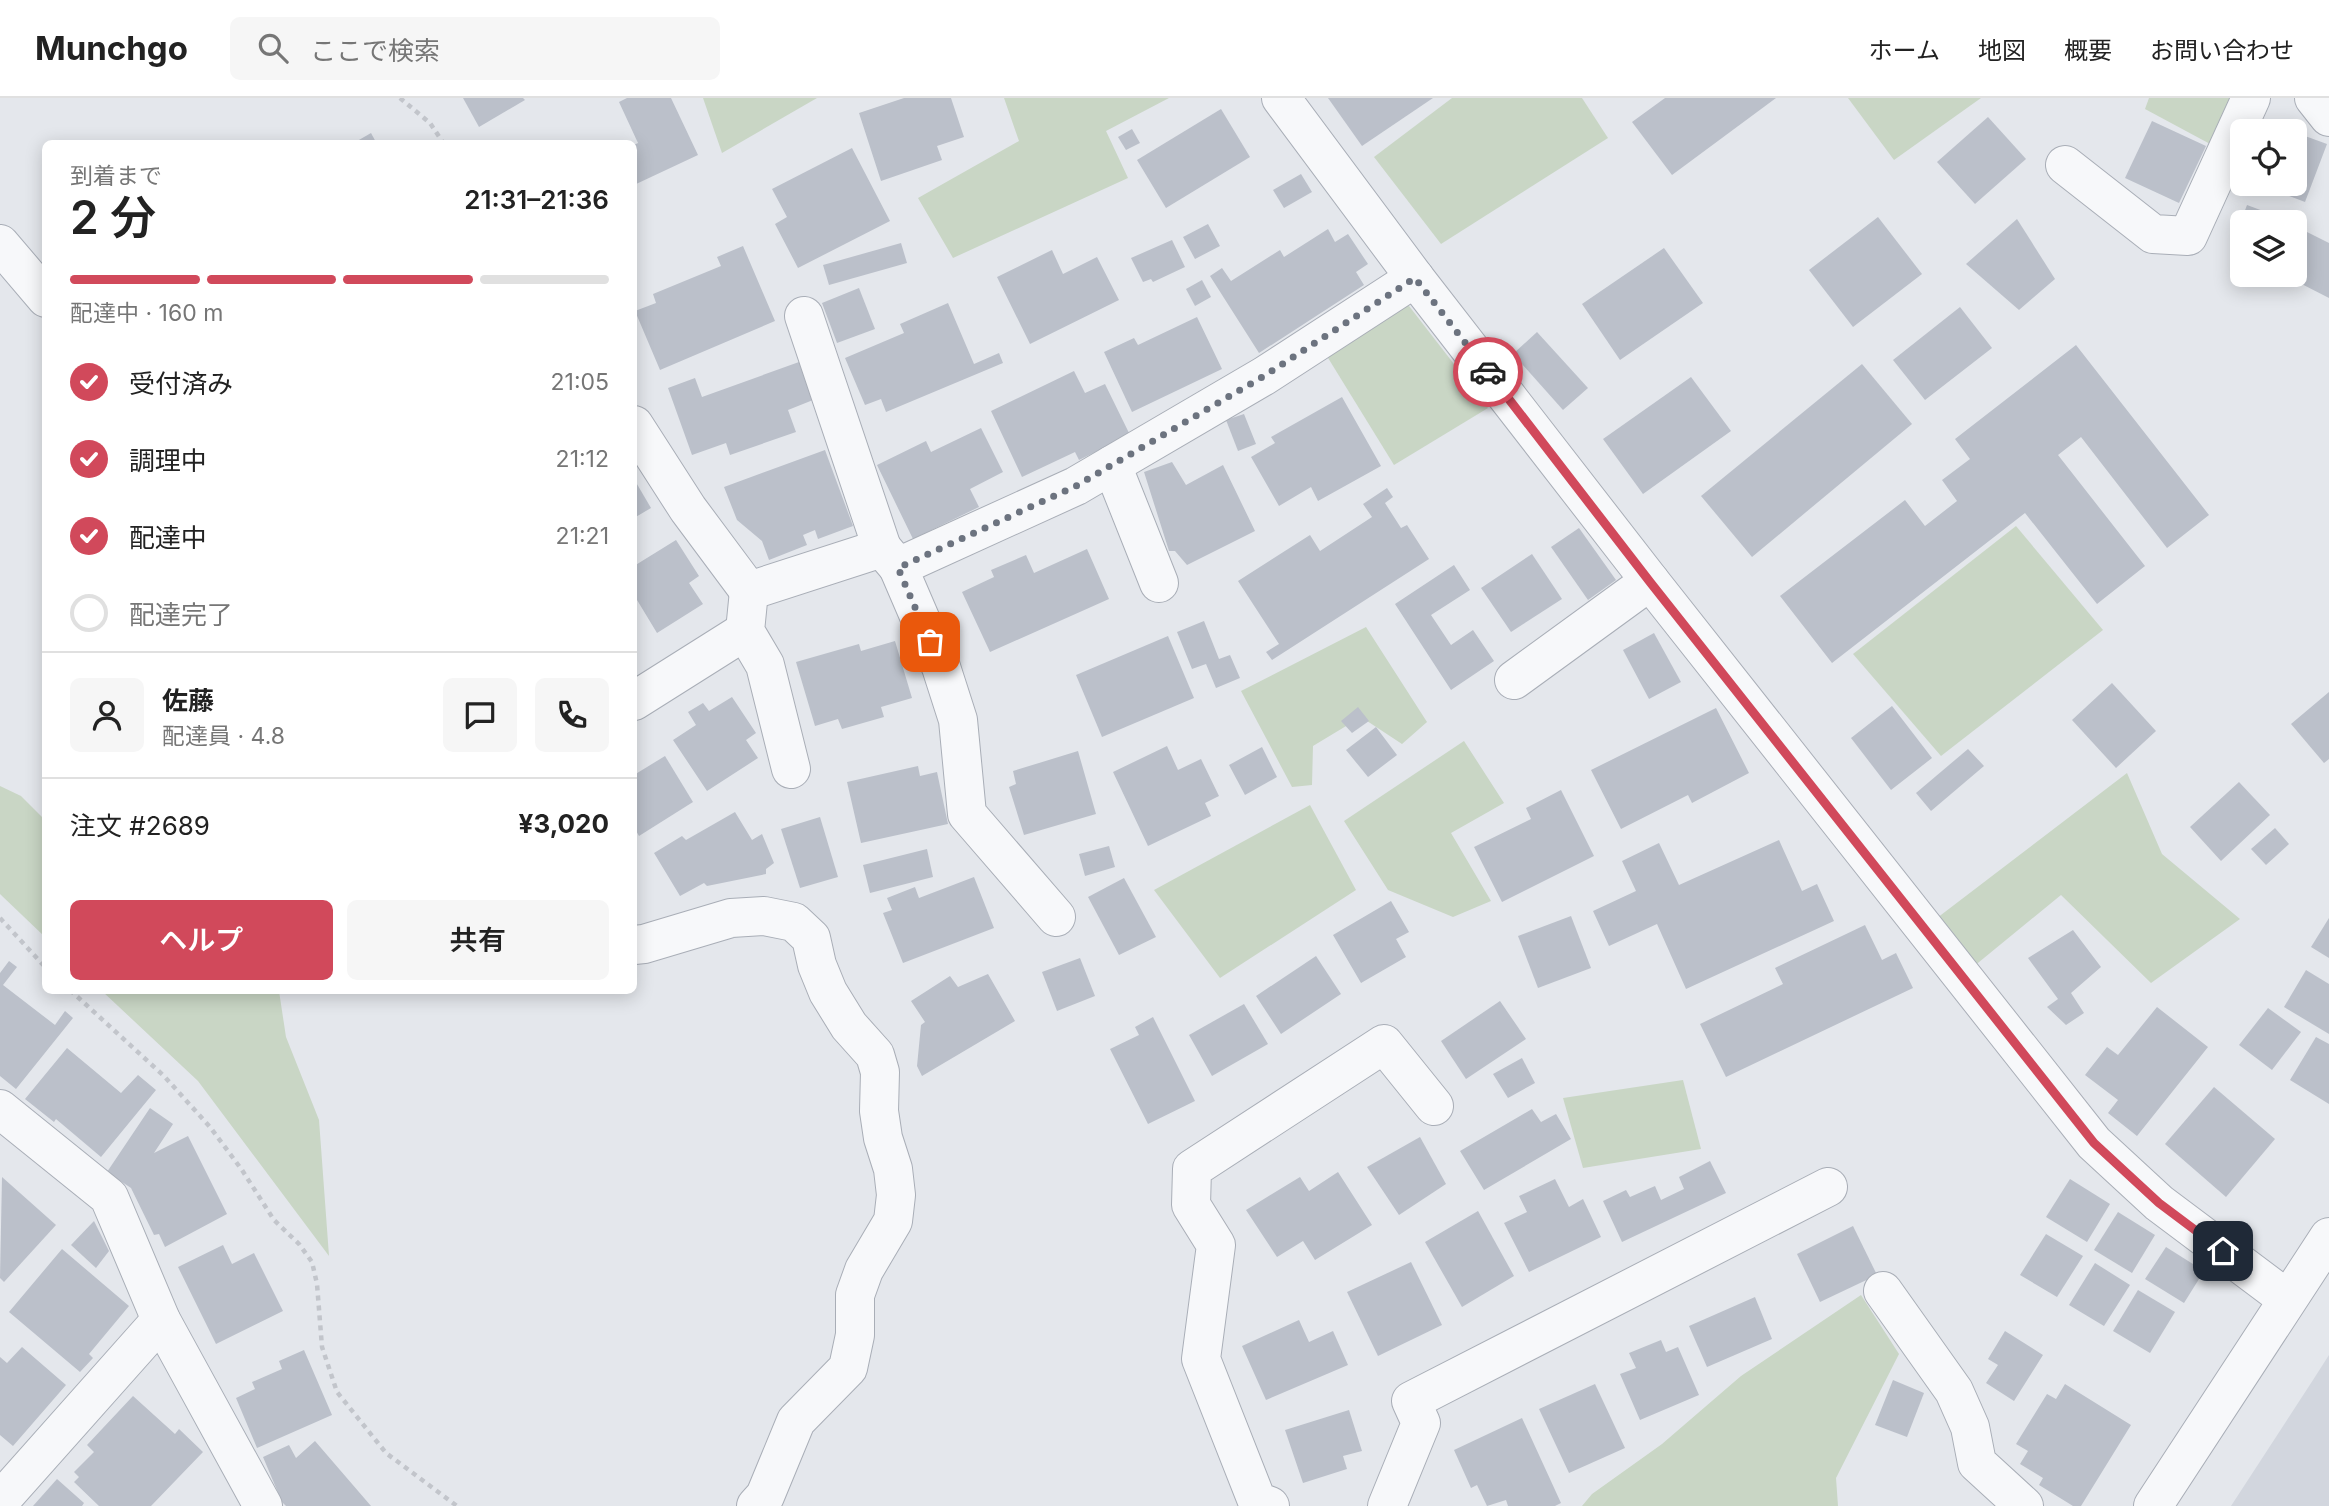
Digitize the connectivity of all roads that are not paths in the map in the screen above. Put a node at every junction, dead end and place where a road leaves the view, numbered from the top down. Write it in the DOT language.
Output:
graph roads {
  1 [pos="1281,98"];
  2 [pos="2251,98"];
  3 [pos="2314,98"];
  4 [pos="2329,117"];
  5 [pos="2065,165"];
  6 [pos="0,244"];
  7 [pos="1415,278"];
  8 [pos="42,293"];
  9 [pos="804,316"];
  10 [pos="637,430"];
  11 [pos="1112,465"];
  12 [pos="890,558"];
  13 [pos="1650,582"];
  14 [pos="1159,583"];
  15 [pos="749,591"];
  16 [pos="745,631"];
  17 [pos="1514,680"];
  18 [pos="637,699"];
  19 [pos="790,769"];
  20 [pos="1056,917"];
  21 [pos="637,945"];
  22 [pos="1434,1106"];
  23 [pos="2,1113"];
  24 [pos="1828,1187"];
  25 [pos="2329,1237"];
  26 [pos="1883,1290"];
  27 [pos="2287,1299"];
  28 [pos="161,1320"];
  29 [pos="0,1501"];
  30 [pos="263,1506"];
  31 [pos="756,1506"];
  32 [pos="1270,1506"];
  33 [pos="1387,1506"];
  34 [pos="2024,1506"];
  35 [pos="2153,1506"];
  1 -- 7 [label="street"];
  2 -- 5 [label="street"];
  3 -- 4 [label="street"];
  6 -- 8 [label="street"];
  7 -- 11 [label="street"];
  7 -- 13 [label="street"];
  9 -- 12 [label="street"];
  10 -- 15 [label="street"];
  11 -- 12 [label="street"];
  11 -- 14 [label="street"];
  12 -- 15 [label="street"];
  12 -- 20 [label="street"];
  13 -- 17 [label="street"];
  13 -- 27 [label="street"];
  15 -- 16 [label="street"];
  16 -- 18 [label="street"];
  16 -- 19 [label="street"];
  21 -- 31 [label="street"];
  22 -- 32 [label="street"];
  23 -- 28 [label="street"];
  24 -- 33 [label="street"];
  25 -- 27 [label="street"];
  26 -- 34 [label="street"];
  27 -- 35 [label="street"];
  28 -- 29 [label="street"];
  28 -- 30 [label="street"];
}
